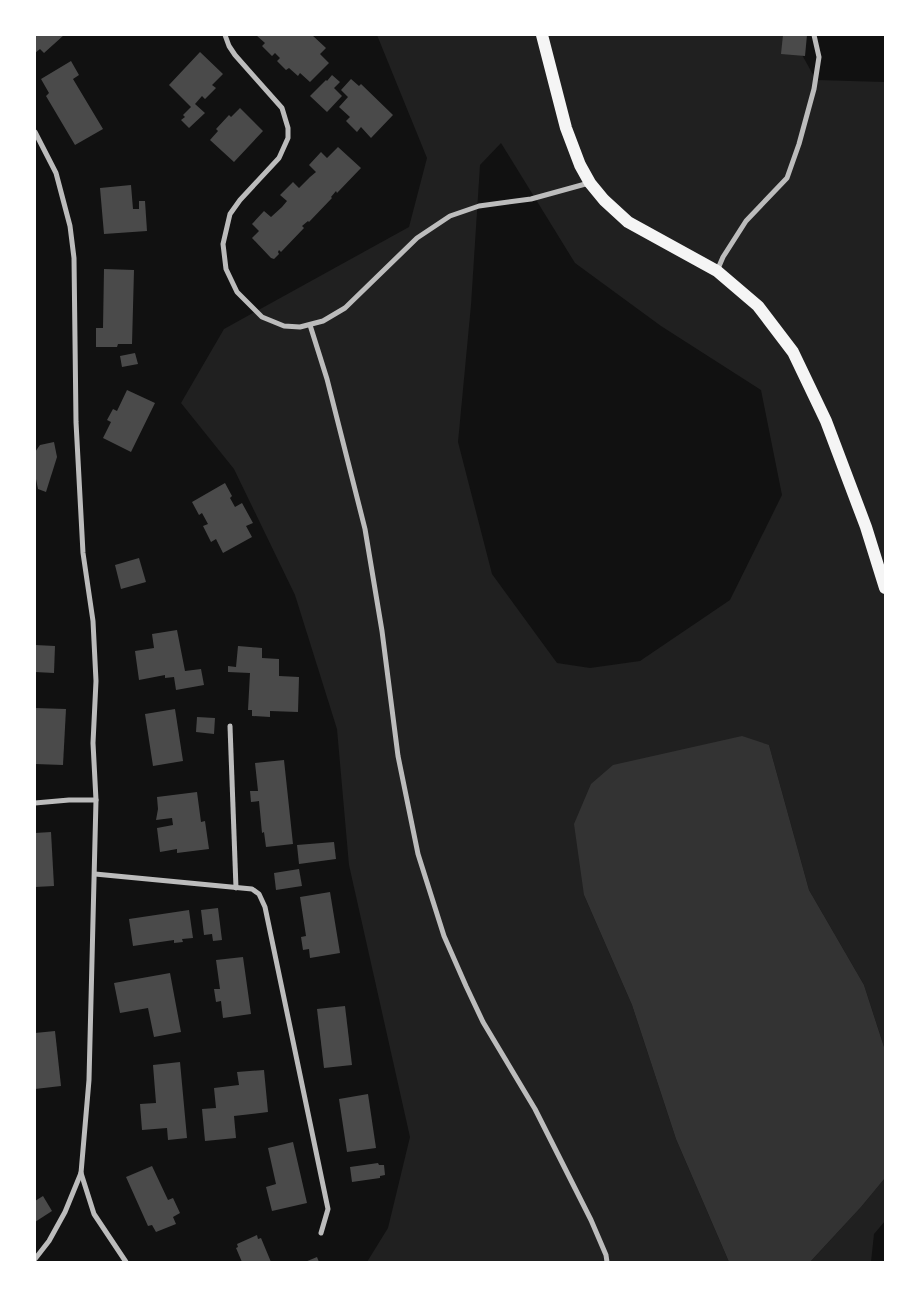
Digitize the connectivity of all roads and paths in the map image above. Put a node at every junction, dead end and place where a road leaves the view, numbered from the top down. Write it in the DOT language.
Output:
graph roads {
  1 [pos="225,35"];
  2 [pos="542,35"];
  3 [pos="814,35"];
  4 [pos="35,132"];
  5 [pos="590,183"];
  6 [pos="717,271"];
  7 [pos="310,325"];
  8 [pos="885,588"];
  9 [pos="230,726"];
  10 [pos="96,800"];
  11 [pos="35,803"];
  12 [pos="95,874"];
  13 [pos="236,888"];
  14 [pos="81,1172"];
  15 [pos="321,1233"];
  16 [pos="35,1259"];
  17 [pos="126,1262"];
  18 [pos="607,1262"];
  1 -- 7 [label="street"];
  2 -- 5 [label="main road"];
  3 -- 6 [label="street"];
  4 -- 10 [label="street"];
  5 -- 6 [label="main road"];
  5 -- 7 [label="street"];
  6 -- 8 [label="main road"];
  7 -- 18 [label="street"];
  9 -- 13 [label="street"];
  10 -- 11 [label="street"];
  10 -- 12 [label="street"];
  12 -- 13 [label="street"];
  12 -- 14 [label="street"];
  13 -- 15 [label="street"];
  14 -- 16 [label="street"];
  14 -- 17 [label="street"];
}
